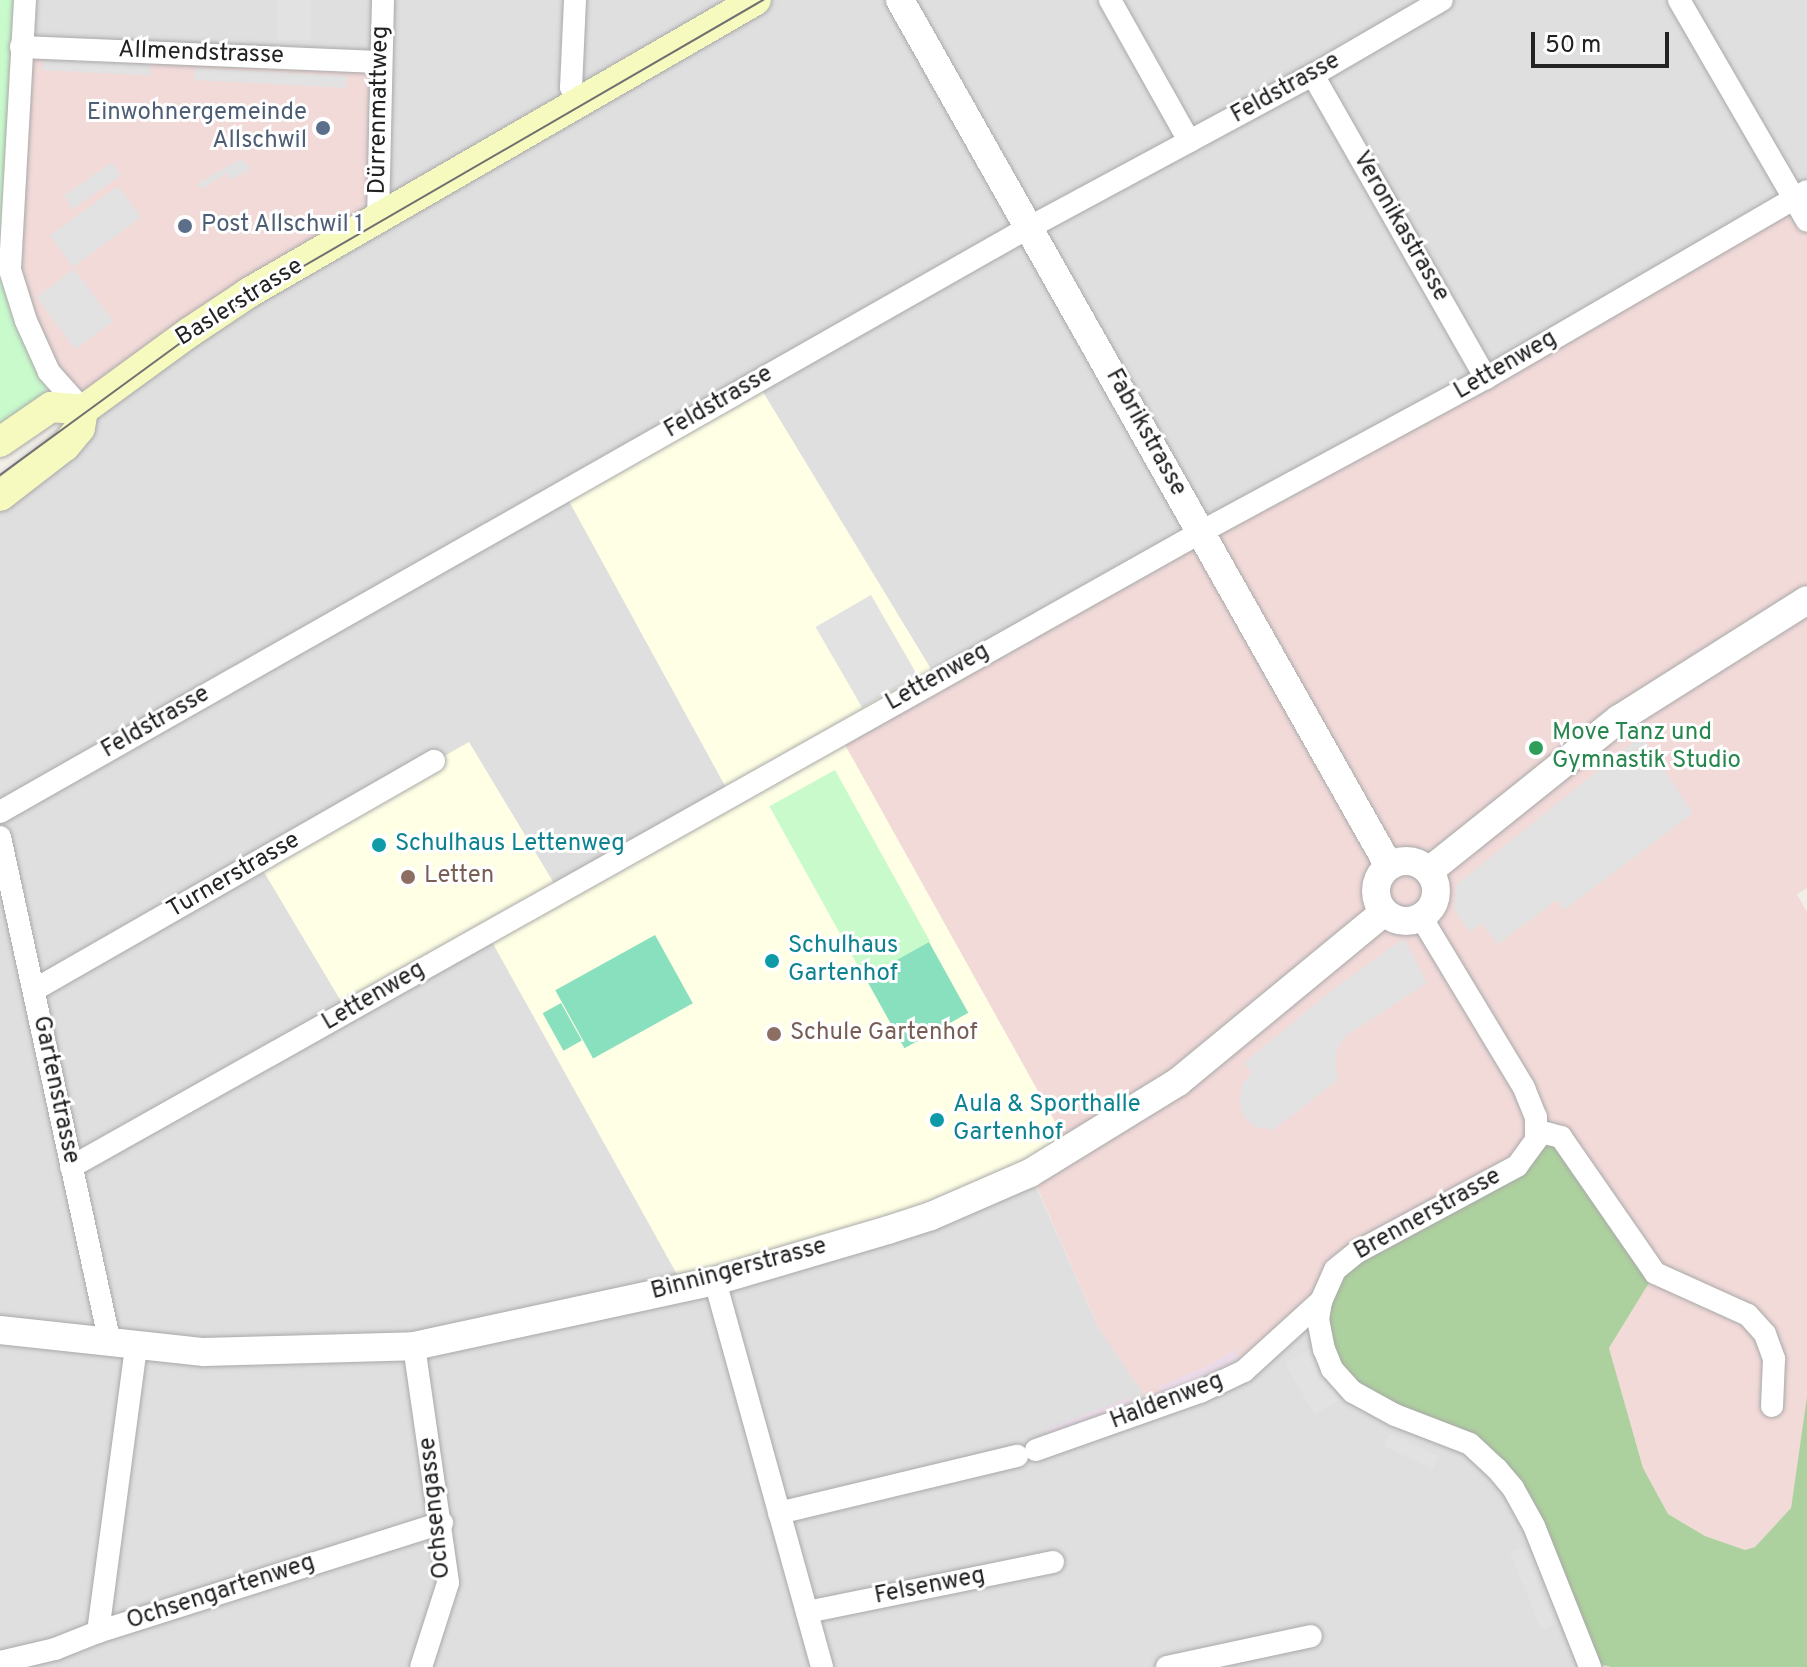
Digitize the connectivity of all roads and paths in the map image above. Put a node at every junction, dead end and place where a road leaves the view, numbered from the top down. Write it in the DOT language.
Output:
graph roads {
  1 [pos="25,0"];
  2 [pos="383,0"];
  3 [pos="575,0"];
  4 [pos="726,0"];
  5 [pos="756,0"];
  6 [pos="900,0"];
  7 [pos="1110,0"];
  8 [pos="1442,0"];
  9 [pos="1679,0"];
  10 [pos="21,47"];
  11 [pos="380,62"];
  12 [pos="1313,75"];
  13 [pos="610,84"];
  14 [pos="1189,141"];
  15 [pos="1801,195"];
  16 [pos="378,220"];
  17 [pos="1807,221"];
  18 [pos="1030,227"];
  19 [pos="1486,378"];
  20 [pos="83,410"];
  21 [pos="0,442"];
  22 [pos="0,496"];
  23 [pos="1201,532"];
  24 [pos="1807,600"];
  25 [pos="434,761"];
  26 [pos="0,812"];
  27 [pos="0,837"];
  28 [pos="1389,866"];
  29 [pos="1429,871"];
  30 [pos="1384,912"];
  31 [pos="1421,917"];
  32 [pos="34,990"];
  33 [pos="1538,1131"];
  34 [pos="71,1167"];
  35 [pos="715,1281"];
  36 [pos="1321,1301"];
  37 [pos="0,1330"];
  38 [pos="123,1345"];
  39 [pos="414,1346"];
  40 [pos="1772,1406"];
  41 [pos="779,1513"];
  42 [pos="442,1523"];
  43 [pos="1053,1562"];
  44 [pos="807,1612"];
  45 [pos="98,1632"];
  46 [pos="1311,1636"];
  47 [pos="1234,1661"];
  48 [pos="0,1662"];
  49 [pos="421,1667"];
  50 [pos="822,1667"];
  51 [pos="1167,1667"];
  52 [pos="1590,1667"];
  1 -- 10 [label="street"];
  2 -- 11 [label="street, Dürrenmattweg"];
  3 -- 13 [label="street"];
  4 -- 13 [label="main road, Baslerstrasse"];
  5 -- 13 [label="main road, Baslerstrasse"];
  6 -- 18 [label="street, Fabrikstrasse"];
  7 -- 14 [label="street"];
  8 -- 12 [label="street, Feldstrasse"];
  9 -- 15 [label="street"];
  10 -- 11 [label="street, Allmendstrasse"];
  10 -- 20 [label="street"];
  11 -- 16 [label="street, Dürrenmattweg"];
  12 -- 14 [label="street, Feldstrasse"];
  12 -- 19 [label="street, Veronikastrasse"];
  13 -- 16 [label="main road, Baslerstrasse"];
  14 -- 18 [label="street, Feldstrasse"];
  15 -- 17 [label="street"];
  15 -- 19 [label="street, Lettenweg"];
  16 -- 20 [label="main road, Baslerstrasse"];
  18 -- 23 [label="street, Fabrikstrasse"];
  18 -- 26 [label="street, Feldstrasse"];
  19 -- 23 [label="street, Lettenweg"];
  20 -- 21 [label="main road"];
  20 -- 22 [label="main road, Baslerstrasse"];
  23 -- 28 [label="street, Fabrikstrasse"];
  23 -- 34 [label="street, Lettenweg"];
  24 -- 29 [label="street"];
  25 -- 32 [label="street, Turnerstrasse"];
  27 -- 32 [label="street, Gartenstrasse"];
  28 -- 29 [label="street"];
  28 -- 30 [label="street"];
  29 -- 31 [label="street"];
  30 -- 31 [label="street"];
  30 -- 35 [label="street, Binningerstrasse"];
  31 -- 33 [label="street"];
  32 -- 34 [label="street, Gartenstrasse"];
  33 -- 36 [label="street, Brennerstrasse"];
  33 -- 40 [label="street"];
  34 -- 38 [label="street, Gartenstrasse"];
  35 -- 39 [label="street, Binningerstrasse"];
  35 -- 41 [label="street"];
  36 -- 41 [label="street, Haldenweg"];
  36 -- 52 [label="street"];
  37 -- 38 [label="street, Binningerstrasse"];
  38 -- 39 [label="street, Binningerstrasse"];
  38 -- 45 [label="street, Gartenstrasse"];
  39 -- 42 [label="street, Ochsengasse"];
  41 -- 44 [label="street"];
  42 -- 45 [label="street, Ochsengartenweg"];
  42 -- 49 [label="street, Ochsengasse"];
  43 -- 44 [label="street, Felsenweg"];
  44 -- 50 [label="street"];
  45 -- 48 [label="street, Ochsengartenweg"];
  46 -- 47 [label="street"];
  47 -- 51 [label="street"];
}
